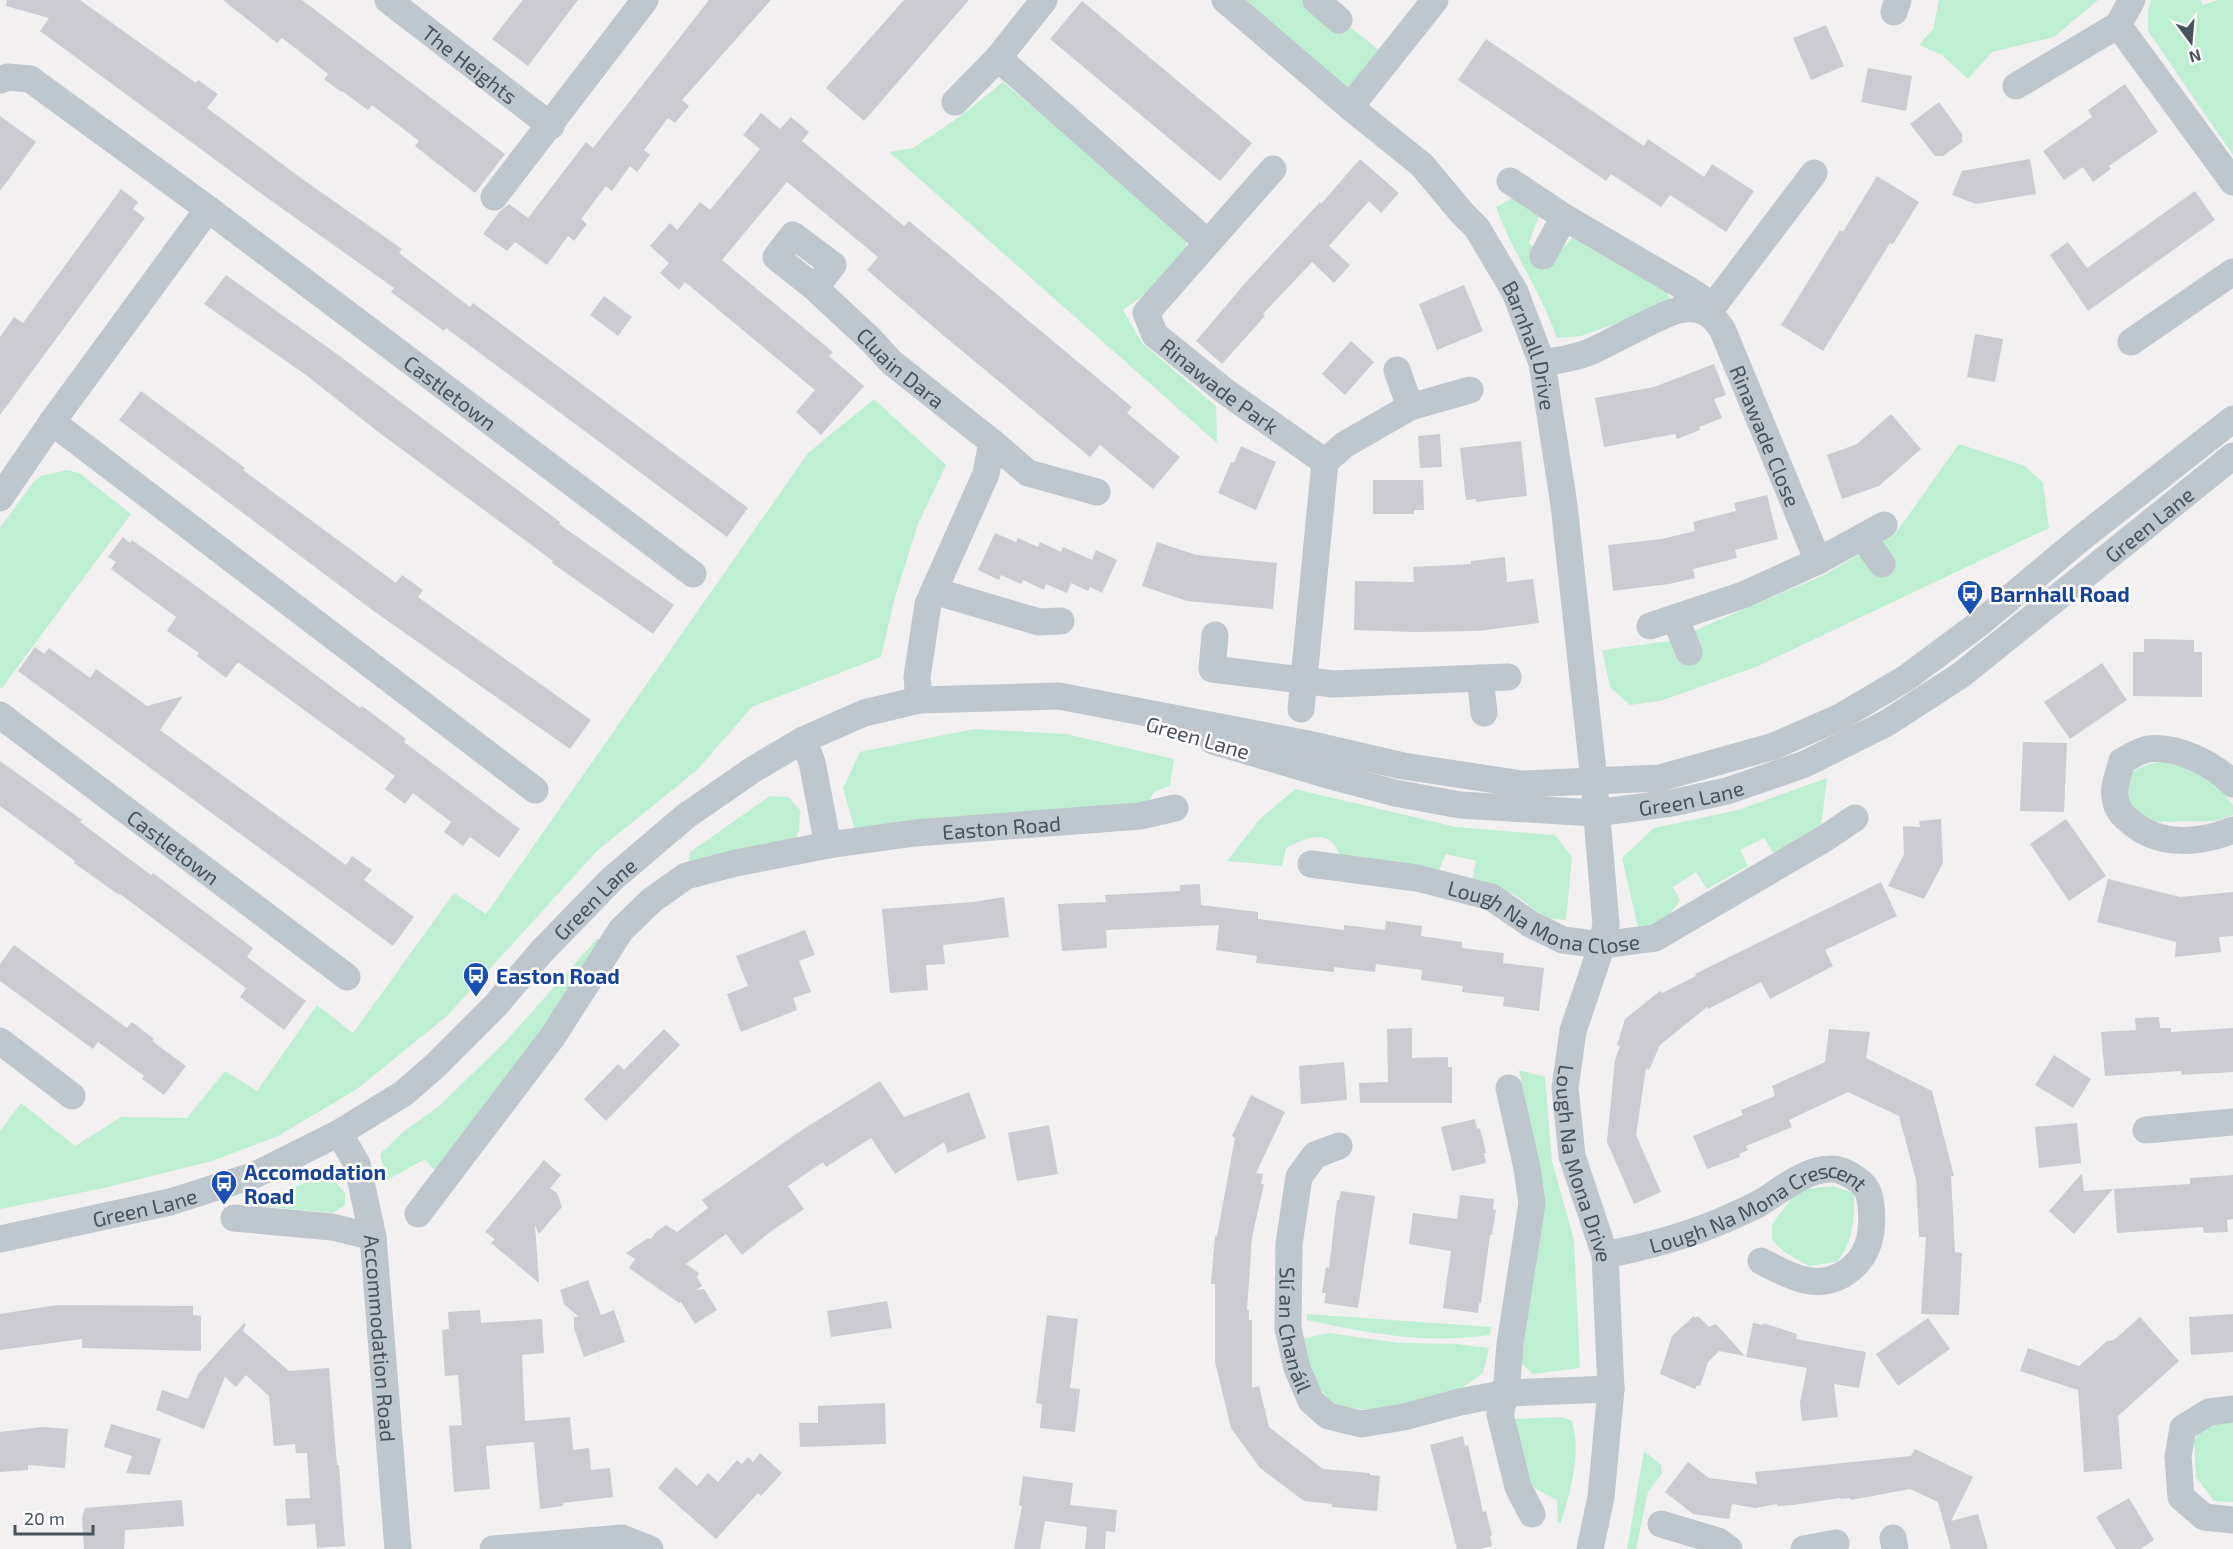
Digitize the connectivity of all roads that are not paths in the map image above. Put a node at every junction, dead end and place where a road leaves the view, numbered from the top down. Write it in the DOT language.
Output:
graph roads {
  1 [pos="388,0"];
  2 [pos="645,0"];
  3 [pos="1044,0"];
  4 [pos="1225,0"];
  5 [pos="1435,0"];
  6 [pos="2133,0"];
  7 [pos="2118,25"];
  8 [pos="998,58"];
  9 [pos="0,80"];
  10 [pos="2016,86"];
  11 [pos="955,102"];
  12 [pos="1350,107"];
  13 [pos="550,126"];
  14 [pos="1273,169"];
  15 [pos="1814,173"];
  16 [pos="1510,181"];
  17 [pos="2233,183"];
  18 [pos="494,197"];
  19 [pos="208,209"];
  20 [pos="1564,217"];
  21 [pos="1207,242"];
  22 [pos="1543,256"];
  23 [pos="2233,272"];
  24 [pos="815,288"];
  25 [pos="1708,313"];
  26 [pos="2131,342"];
  27 [pos="1542,363"];
  28 [pos="1397,370"];
  29 [pos="1470,390"];
  30 [pos="1410,406"];
  31 [pos="2233,419"];
  32 [pos="52,422"];
  33 [pos="2233,431"];
  34 [pos="2206,441"];
  35 [pos="992,442"];
  36 [pos="2233,456"];
  37 [pos="1325,462"];
  38 [pos="1097,492"];
  39 [pos="0,498"];
  40 [pos="2175,503"];
  41 [pos="2079,540"];
  42 [pos="1818,561"];
  43 [pos="1882,564"];
  44 [pos="693,574"];
  45 [pos="934,591"];
  46 [pos="1675,618"];
  47 [pos="1061,621"];
  48 [pos="1650,626"];
  49 [pos="1215,635"];
  50 [pos="1689,652"];
  51 [pos="1508,677"];
  52 [pos="1480,678"];
  53 [pos="1305,682"];
  54 [pos="1059,696"];
  55 [pos="919,700"];
  56 [pos="1301,709"];
  57 [pos="1484,713"];
  58 [pos="0,715"];
  59 [pos="803,740"];
  60 [pos="1805,764"];
  61 [pos="1403,766"];
  62 [pos="1594,782"];
  63 [pos="2233,784"];
  64 [pos="535,790"];
  65 [pos="1175,807"];
  66 [pos="1595,813"];
  67 [pos="1854,818"];
  68 [pos="2233,830"];
  69 [pos="828,846"];
  70 [pos="1311,864"];
  71 [pos="1602,945"];
  72 [pos="347,977"];
  73 [pos="0,1041"];
  74 [pos="1509,1088"];
  75 [pos="72,1096"];
  76 [pos="2233,1122"];
  77 [pos="2146,1130"];
  78 [pos="339,1133"];
  79 [pos="1339,1146"];
  80 [pos="418,1214"];
  81 [pos="234,1218"];
  82 [pos="374,1237"];
  83 [pos="0,1239"];
  84 [pos="1605,1255"];
  85 [pos="1761,1261"];
  86 [pos="1611,1389"];
  87 [pos="1506,1394"];
  88 [pos="2233,1409"];
  89 [pos="1532,1514"];
  90 [pos="2233,1520"];
  91 [pos="1661,1524"];
  92 [pos="1836,1543"];
  93 [pos="398,1549"];
  94 [pos="493,1549"];
  95 [pos="650,1549"];
  96 [pos="1590,1549"];
  97 [pos="1729,1549"];
  98 [pos="1804,1549"];
  1 -- 13 [label="street, The Heights"];
  2 -- 13 [label="street"];
  3 -- 8 [label="street"];
  4 -- 12 [label="street"];
  5 -- 12 [label="street"];
  6 -- 7 [label="street"];
  7 -- 10 [label="street"];
  7 -- 17 [label="street"];
  8 -- 11 [label="street"];
  8 -- 21 [label="street"];
  9 -- 19 [label="street, Castletown"];
  12 -- 27 [label="street, Barnhall Drive"];
  13 -- 18 [label="street"];
  14 -- 21 [label="street, Rinawade Park"];
  15 -- 25 [label="street"];
  16 -- 20 [label="street, Rinawade Close"];
  19 -- 32 [label="street"];
  19 -- 44 [label="street, Castletown"];
  20 -- 22 [label="street"];
  20 -- 25 [label="street, Rinawade Close"];
  21 -- 37 [label="street, Rinawade Park"];
  23 -- 26 [label="street"];
  24 -- 35 [label="street, Cluain Dara"];
  25 -- 27 [label="street"];
  25 -- 42 [label="street, Rinawade Close"];
  27 -- 62 [label="street, Barnhall Drive"];
  28 -- 30 [label="street"];
  29 -- 30 [label="street"];
  30 -- 37 [label="street"];
  31 -- 34 [label="street, Green Lane"];
  32 -- 39 [label="street"];
  32 -- 64 [label="street"];
  33 -- 34 [label="street"];
  34 -- 41 [label="street, Green Lane"];
  35 -- 38 [label="street, Cluain Dara"];
  35 -- 45 [label="street"];
  36 -- 40 [label="street, Green Lane"];
  37 -- 53 [label="street"];
  40 -- 41 [label="street"];
  40 -- 60 [label="street, Green Lane"];
  41 -- 62 [label="street, Green Lane"];
  42 -- 43 [label="street"];
  42 -- 46 [label="street"];
  45 -- 47 [label="street"];
  45 -- 55 [label="street"];
  46 -- 48 [label="street"];
  46 -- 50 [label="street"];
  49 -- 53 [label="street"];
  51 -- 52 [label="street"];
  52 -- 53 [label="street"];
  52 -- 57 [label="street"];
  53 -- 56 [label="street"];
  54 -- 55 [label="street, Green Lane"];
  54 -- 61 [label="street, Green Lane"];
  54 -- 66 [label="street, Green Lane"];
  55 -- 59 [label="street, Green Lane"];
  58 -- 72 [label="street, Castletown"];
  59 -- 69 [label="street"];
  59 -- 78 [label="street, Green Lane"];
  60 -- 62 [label="street"];
  60 -- 66 [label="street, Green Lane"];
  61 -- 62 [label="street, Green Lane"];
  61 -- 66 [label="street"];
  62 -- 66 [label="street, Lough Na Mona Drive"];
  63 -- 68 [label="street"];
  65 -- 69 [label="street, Easton Road"];
  66 -- 71 [label="street, Lough Na Mona Drive"];
  67 -- 71 [label="street, Lough Na Mona Close"];
  69 -- 80 [label="street, Easton Road"];
  70 -- 71 [label="street, Lough Na Mona Close"];
  71 -- 84 [label="street, Lough Na Mona Drive"];
  73 -- 75 [label="street"];
  74 -- 87 [label="street"];
  76 -- 77 [label="street"];
  78 -- 82 [label="street, Accommodation Road"];
  78 -- 83 [label="street, Green Lane"];
  79 -- 87 [label="street, Slí an Chanáil"];
  81 -- 82 [label="street"];
  82 -- 93 [label="street, Accommodation Road"];
  84 -- 85 [label="street, Lough Na Mona Crescent"];
  84 -- 86 [label="street, Lough Na Mona Drive"];
  86 -- 87 [label="street, Slí an Chanáil"];
  86 -- 96 [label="street, Lough Na Mona Drive"];
  87 -- 89 [label="street"];
  88 -- 90 [label="street"];
  91 -- 97 [label="street"];
  92 -- 98 [label="street"];
  94 -- 95 [label="street"];
}
